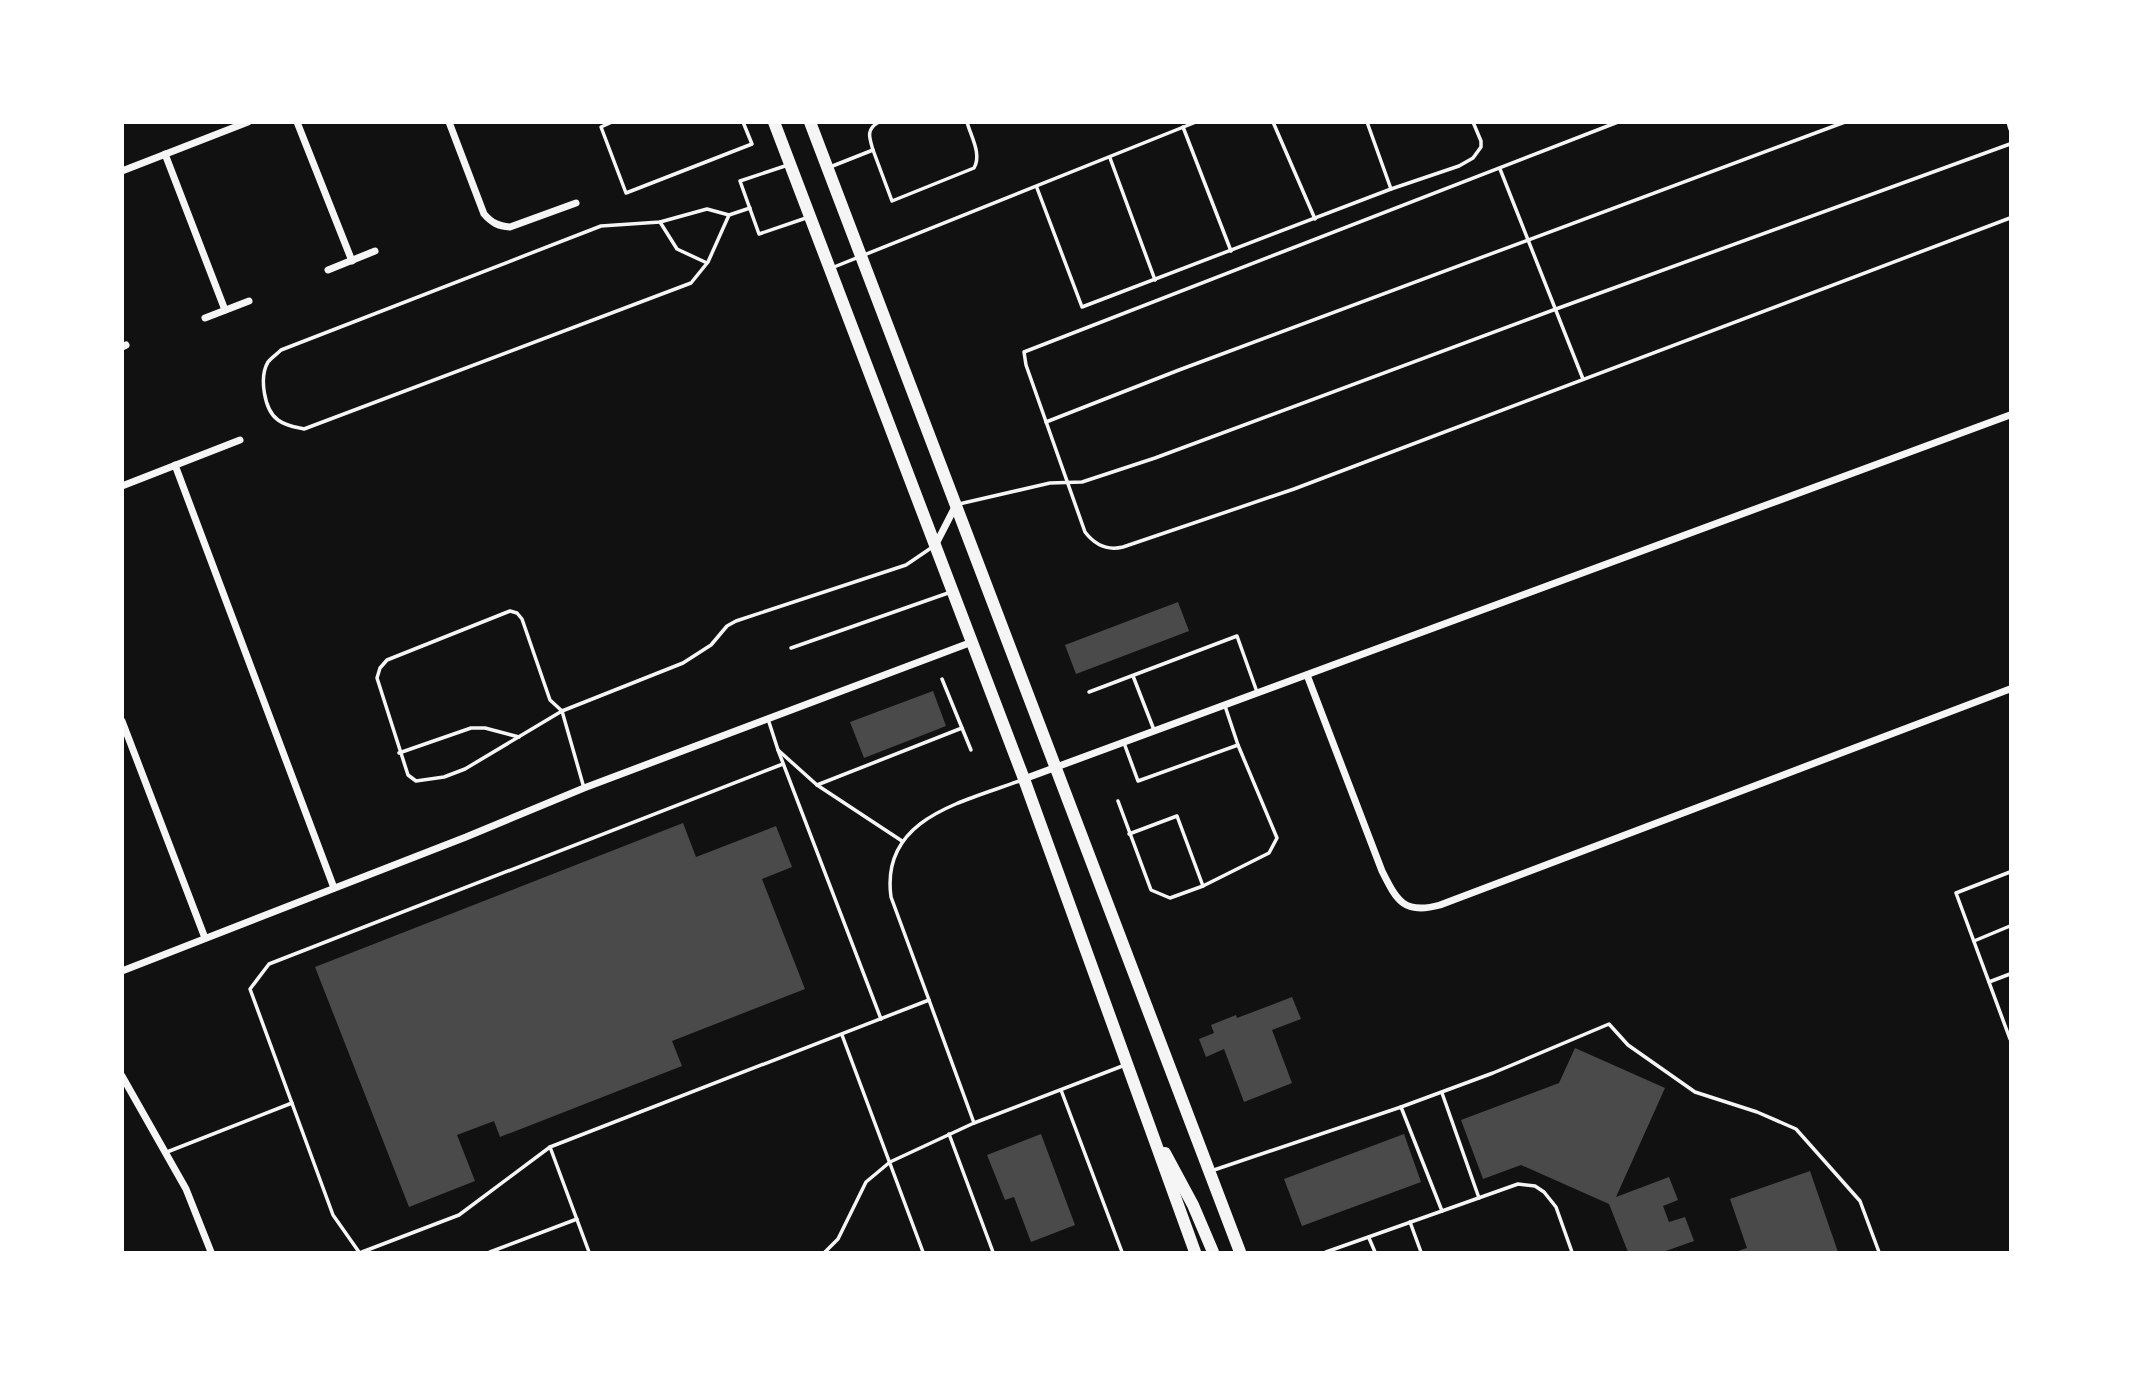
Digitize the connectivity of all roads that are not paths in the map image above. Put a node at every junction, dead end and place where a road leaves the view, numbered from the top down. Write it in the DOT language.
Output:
graph roads {
  1 [pos="248,122"];
  2 [pos="297,122"];
  3 [pos="449,122"];
  4 [pos="612,122"];
  5 [pos="744,122"];
  6 [pos="774,122"];
  7 [pos="810,122"];
  8 [pos="879,122"];
  9 [pos="967,122"];
  10 [pos="1196,122"];
  11 [pos="1273,122"];
  12 [pos="1367,122"];
  13 [pos="1473,122"];
  14 [pos="1618,122"];
  15 [pos="1845,122"];
  16 [pos="2008,122"];
  17 [pos="1183,127"];
  18 [pos="2011,130"];
  19 [pos="2011,144"];
  20 [pos="873,150"];
  21 [pos="165,155"];
  22 [pos="1110,158"];
  23 [pos="790,164"];
  24 [pos="828,167"];
  25 [pos="1500,168"];
  26 [pos="122,171"];
  27 [pos="1037,188"];
  28 [pos="1391,189"];
  29 [pos="576,203"];
  30 [pos="750,208"];
  31 [pos="729,215"];
  32 [pos="810,217"];
  33 [pos="2011,218"];
  34 [pos="1315,219"];
  35 [pos="660,222"];
  36 [pos="1528,242"];
  37 [pos="375,251"];
  38 [pos="1231,251"];
  39 [pos="862,257"];
  40 [pos="352,261"];
  41 [pos="707,263"];
  42 [pos="831,269"];
  43 [pos="328,270"];
  44 [pos="1155,279"];
  45 [pos="249,300"];
  46 [pos="1556,309"];
  47 [pos="225,310"];
  48 [pos="205,318"];
  49 [pos="1583,379"];
  50 [pos="2011,415"];
  51 [pos="1046,422"];
  52 [pos="240,440"];
  53 [pos="175,465"];
  54 [pos="1068,481"];
  55 [pos="122,486"];
  56 [pos="957,505"];
  57 [pos="935,545"];
  58 [pos="953,591"];
  59 [pos="972,642"];
  60 [pos="791,648"];
  61 [pos="1307,675"];
  62 [pos="1133,676"];
  63 [pos="942,679"];
  64 [pos="2011,689"];
  65 [pos="1089,692"];
  66 [pos="1257,694"];
  67 [pos="1225,706"];
  68 [pos="562,711"];
  69 [pos="768,719"];
  70 [pos="122,721"];
  71 [pos="962,728"];
  72 [pos="1155,732"];
  73 [pos="519,737"];
  74 [pos="1124,743"];
  75 [pos="1238,745"];
  76 [pos="778,750"];
  77 [pos="971,750"];
  78 [pos="399,753"];
  79 [pos="783,765"];
  80 [pos="1056,768"];
  81 [pos="1024,779"];
  82 [pos="817,785"];
  83 [pos="584,788"];
  84 [pos="1118,801"];
  85 [pos="1129,834"];
  86 [pos="902,841"];
  87 [pos="2011,872"];
  88 [pos="1203,886"];
  89 [pos="334,888"];
  90 [pos="2011,926"];
  91 [pos="205,938"];
  92 [pos="1974,941"];
  93 [pos="122,971"];
  94 [pos="2011,974"];
  95 [pos="1989,982"];
  96 [pos="929,1000"];
  97 [pos="881,1019"];
  98 [pos="2011,1020"];
  99 [pos="2004,1023"];
  100 [pos="842,1034"];
  101 [pos="2011,1039"];
  102 [pos="1127,1064"];
  103 [pos="122,1076"];
  104 [pos="1061,1090"];
  105 [pos="1442,1093"];
  106 [pos="292,1103"];
  107 [pos="1401,1107"];
  108 [pos="1145,1115"];
  109 [pos="974,1123"];
  110 [pos="949,1134"];
  111 [pos="550,1147"];
  112 [pos="165,1152"];
  113 [pos="890,1162"];
  114 [pos="1209,1172"];
  115 [pos="1479,1198"];
  116 [pos="1441,1211"];
  117 [pos="576,1219"];
  118 [pos="1410,1223"];
  119 [pos="1369,1237"];
  120 [pos="211,1252"];
  121 [pos="360,1252"];
  122 [pos="490,1252"];
  123 [pos="589,1252"];
  124 [pos="825,1252"];
  125 [pos="923,1252"];
  126 [pos="993,1252"];
  127 [pos="1120,1252"];
  128 [pos="1195,1252"];
  129 [pos="1213,1252"];
  130 [pos="1240,1252"];
  131 [pos="1326,1252"];
  132 [pos="1375,1252"];
  133 [pos="1421,1252"];
  134 [pos="1572,1252"];
  135 [pos="1879,1252"];
  1 -- 21 [label="street"];
  2 -- 40 [label="street"];
  3 -- 29 [label="street"];
  4 -- 5 [label="lane"];
  6 -- 23 [label="main road"];
  7 -- 24 [label="main road"];
  8 -- 20 [label="lane"];
  9 -- 20 [label="lane"];
  10 -- 17 [label="lane"];
  11 -- 34 [label="lane"];
  12 -- 28 [label="lane"];
  13 -- 28 [label="lane"];
  14 -- 25 [label="lane"];
  15 -- 36 [label="lane"];
  16 -- 18 [label="lane"];
  17 -- 22 [label="lane"];
  17 -- 38 [label="lane"];
  19 -- 46 [label="lane"];
  20 -- 24 [label="lane"];
  21 -- 26 [label="street"];
  21 -- 47 [label="street"];
  22 -- 27 [label="lane"];
  22 -- 44 [label="lane"];
  23 -- 30 [label="lane"];
  23 -- 32 [label="main road"];
  24 -- 39 [label="main road"];
  25 -- 36 [label="lane"];
  25 -- 51 [label="lane"];
  27 -- 39 [label="lane"];
  27 -- 44 [label="lane"];
  28 -- 34 [label="lane"];
  30 -- 31 [label="lane"];
  30 -- 32 [label="lane"];
  31 -- 35 [label="lane"];
  31 -- 41 [label="lane"];
  32 -- 42 [label="main road"];
  33 -- 49 [label="lane"];
  34 -- 38 [label="lane"];
  35 -- 41 [label="lane"];
  35 -- 41 [label="lane"];
  36 -- 46 [label="lane"];
  36 -- 51 [label="lane"];
  37 -- 40 [label="street"];
  38 -- 44 [label="lane"];
  39 -- 42 [label="lane"];
  39 -- 56 [label="main road"];
  40 -- 43 [label="street"];
  42 -- 57 [label="main road"];
  45 -- 47 [label="street"];
  46 -- 49 [label="lane"];
  46 -- 54 [label="lane"];
  47 -- 48 [label="street"];
  49 -- 54 [label="lane"];
  50 -- 61 [label="street"];
  51 -- 54 [label="lane"];
  52 -- 53 [label="street"];
  53 -- 55 [label="street"];
  53 -- 89 [label="street"];
  54 -- 56 [label="lane"];
  56 -- 57 [label="street"];
  56 -- 80 [label="main road"];
  57 -- 58 [label="main road"];
  57 -- 68 [label="lane"];
  58 -- 59 [label="main road"];
  58 -- 60 [label="lane"];
  59 -- 69 [label="street"];
  59 -- 81 [label="main road"];
  61 -- 64 [label="street"];
  61 -- 66 [label="street"];
  62 -- 65 [label="lane"];
  62 -- 66 [label="lane"];
  62 -- 72 [label="lane"];
  63 -- 71 [label="lane"];
  66 -- 67 [label="street"];
  67 -- 72 [label="street"];
  67 -- 75 [label="lane"];
  68 -- 73 [label="lane"];
  68 -- 78 [label="lane"];
  68 -- 83 [label="lane"];
  69 -- 76 [label="lane"];
  69 -- 83 [label="street"];
  70 -- 91 [label="street"];
  71 -- 77 [label="lane"];
  71 -- 82 [label="lane"];
  72 -- 74 [label="street"];
  73 -- 78 [label="lane"];
  73 -- 78 [label="lane"];
  74 -- 75 [label="lane"];
  74 -- 80 [label="street"];
  75 -- 88 [label="lane"];
  76 -- 79 [label="lane"];
  76 -- 82 [label="lane"];
  79 -- 97 [label="lane"];
  79 -- 106 [label="lane"];
  80 -- 81 [label="street"];
  80 -- 114 [label="main road"];
  81 -- 86 [label="lane"];
  81 -- 102 [label="main road"];
  82 -- 86 [label="lane"];
  83 -- 89 [label="street"];
  84 -- 85 [label="lane"];
  85 -- 88 [label="lane"];
  85 -- 88 [label="lane"];
  86 -- 96 [label="lane"];
  87 -- 92 [label="lane"];
  89 -- 91 [label="street"];
  90 -- 92 [label="lane"];
  91 -- 93 [label="street"];
  92 -- 95 [label="lane"];
  94 -- 95 [label="lane"];
  95 -- 99 [label="lane"];
  96 -- 97 [label="lane"];
  96 -- 109 [label="lane"];
  97 -- 100 [label="lane"];
  98 -- 99 [label="lane"];
  99 -- 101 [label="lane"];
  100 -- 111 [label="lane"];
  100 -- 113 [label="lane"];
  102 -- 104 [label="lane"];
  102 -- 108 [label="main road"];
  103 -- 112 [label="street"];
  104 -- 109 [label="lane"];
  104 -- 127 [label="lane"];
  105 -- 107 [label="lane"];
  105 -- 115 [label="lane"];
  105 -- 135 [label="lane"];
  106 -- 112 [label="lane"];
  106 -- 121 [label="lane"];
  107 -- 114 [label="lane"];
  107 -- 116 [label="lane"];
  108 -- 128 [label="main road"];
  108 -- 129 [label="main road"];
  109 -- 110 [label="lane"];
  110 -- 113 [label="lane"];
  110 -- 126 [label="lane"];
  111 -- 117 [label="lane"];
  111 -- 121 [label="lane"];
  112 -- 120 [label="street"];
  113 -- 124 [label="lane"];
  113 -- 125 [label="lane"];
  114 -- 130 [label="main road"];
  115 -- 116 [label="lane"];
  115 -- 134 [label="lane"];
  116 -- 118 [label="lane"];
  117 -- 122 [label="lane"];
  117 -- 123 [label="lane"];
  118 -- 119 [label="lane"];
  118 -- 133 [label="lane"];
  119 -- 131 [label="lane"];
  119 -- 132 [label="lane"];
}
